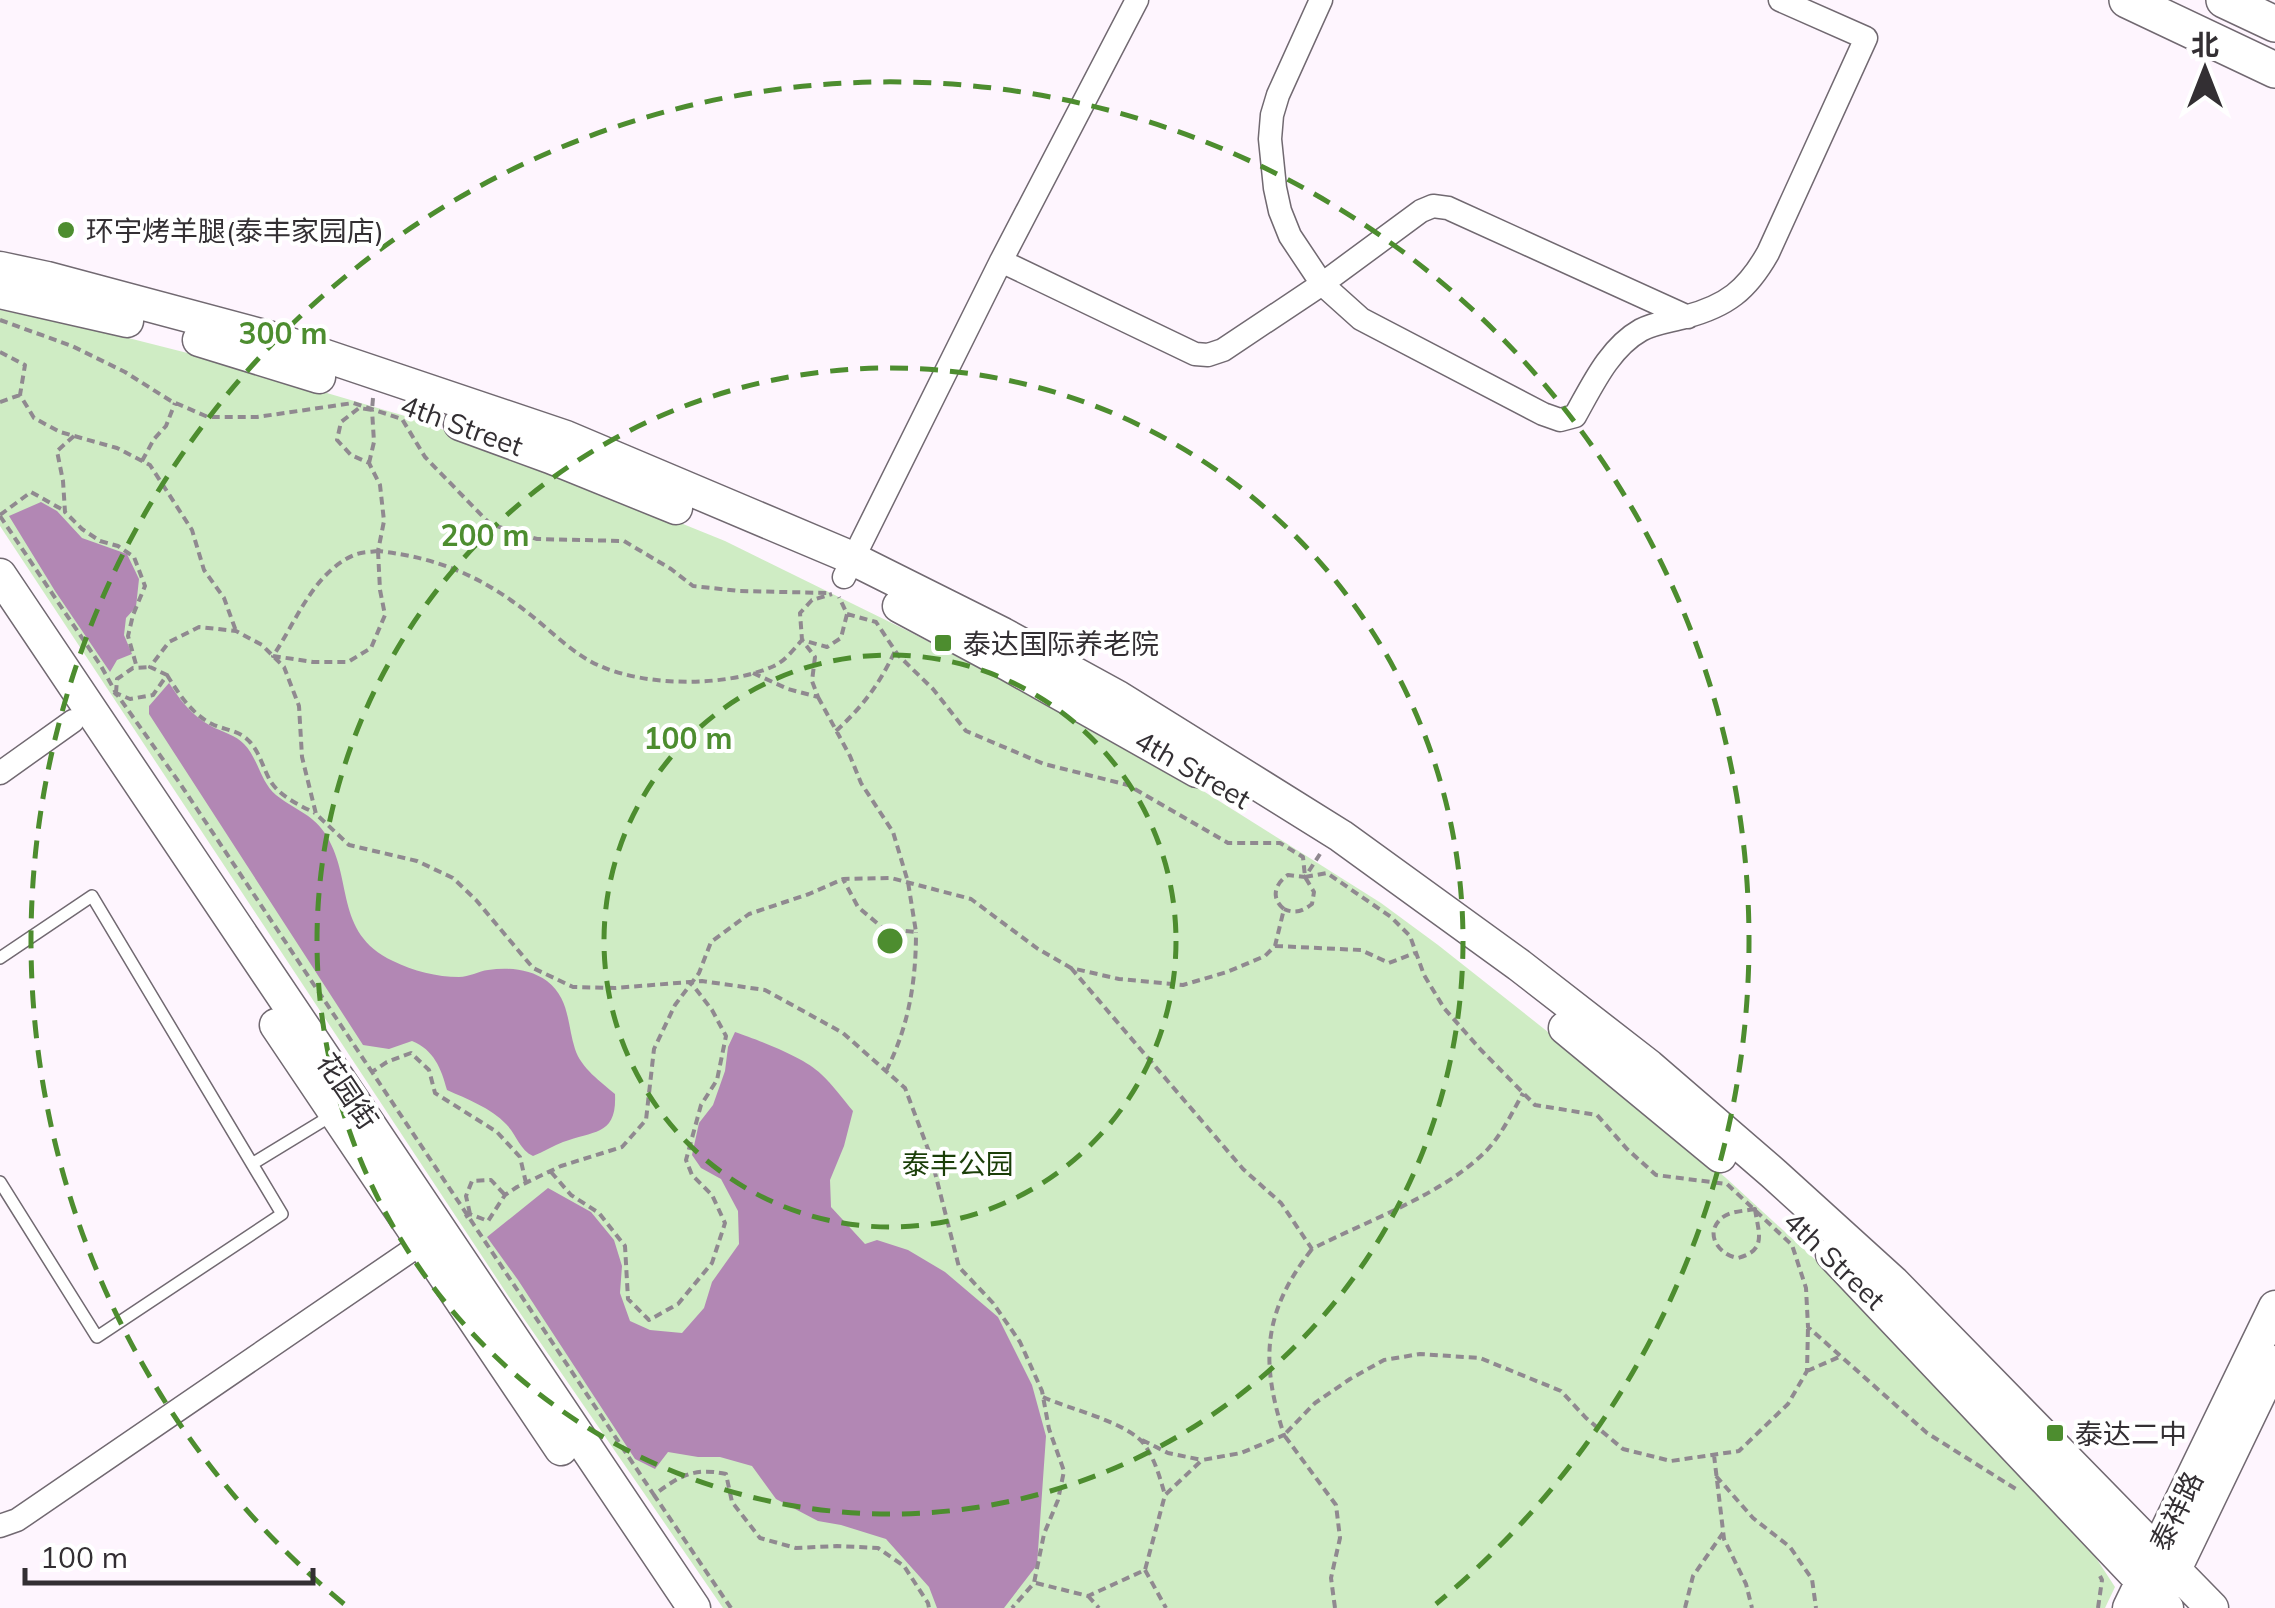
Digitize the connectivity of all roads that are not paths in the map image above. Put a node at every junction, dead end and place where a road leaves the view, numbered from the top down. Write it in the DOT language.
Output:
graph roads {
  1 [pos="1137,0"];
  2 [pos="1320,0"];
  3 [pos="1780,0"];
  4 [pos="2127,0"];
  5 [pos="2224,0"];
  6 [pos="2275,24"];
  7 [pos="2275,70"];
  8 [pos="1001,262"];
  9 [pos="0,268"];
  10 [pos="1322,284"];
  11 [pos="0,292"];
  12 [pos="1688,317"];
  13 [pos="0,574"];
  14 [pos="844,576"];
  15 [pos="0,608"];
  16 [pos="94,708"];
  17 [pos="0,773"];
  18 [pos="0,958"];
  19 [pos="335,1113"];
  20 [pos="252,1164"];
  21 [pos="0,1182"];
  22 [pos="451,1226"];
  23 [pos="2275,1306"];
  24 [pos="2275,1362"];
  25 [pos="0,1526"];
  26 [pos="2165,1561"];
  27 [pos="2151,1601"];
  28 [pos="668,1608"];
  29 [pos="694,1608"];
  30 [pos="2212,1608"];
  1 -- 8 [label="street"];
  2 -- 10 [label="street"];
  3 -- 12 [label="street"];
  4 -- 7 [label="main road"];
  5 -- 6 [label="main road"];
  8 -- 10 [label="street"];
  8 -- 14 [label="street"];
  9 -- 14 [label="street, 4th Street"];
  10 -- 12 [label="street"];
  10 -- 12 [label="street"];
  11 -- 14 [label="street, 4th Street"];
  13 -- 16 [label="street, 花园街"];
  14 -- 26 [label="street, 4th Street"];
  14 -- 27 [label="street, 4th Street"];
  15 -- 16 [label="street, 花园街"];
  16 -- 17 [label="street"];
  16 -- 19 [label="street, 花园街"];
  16 -- 22 [label="street, 花园街"];
  18 -- 20 [label="lane"];
  19 -- 20 [label="lane"];
  19 -- 22 [label="street, 花园街"];
  20 -- 21 [label="lane"];
  22 -- 25 [label="street"];
  22 -- 28 [label="street, 花园街"];
  22 -- 29 [label="street, 花园街"];
  23 -- 26 [label="street, 泰祥路"];
  24 -- 26 [label="street, 泰祥路"];
  26 -- 27 [label="street, 泰祥路"];
  26 -- 30 [label="street, 4th Street"];
}
